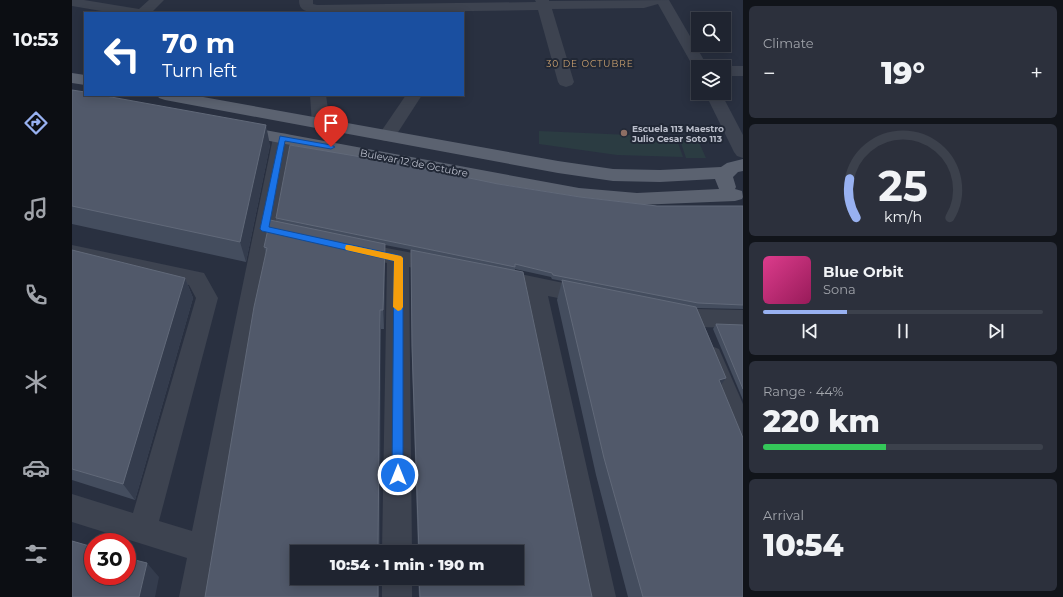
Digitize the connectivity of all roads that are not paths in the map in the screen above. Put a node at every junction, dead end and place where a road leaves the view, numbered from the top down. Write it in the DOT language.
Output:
graph roads {
  1 [pos="157,0"];
  2 [pos="658,0"];
  3 [pos="662,0"];
  4 [pos="72,2"];
  5 [pos="306,3"];
  6 [pos="543,3"];
  7 [pos="425,7"];
  8 [pos="132,12"];
  9 [pos="144,12"];
  10 [pos="696,60"];
  11 [pos="731,71"];
  12 [pos="743,71"];
  13 [pos="72,78"];
  14 [pos="84,80"];
  15 [pos="566,82"];
  16 [pos="171,96"];
  17 [pos="318,96"];
  18 [pos="413,96"];
  19 [pos="717,100"];
  20 [pos="325,124"];
  21 [pos="220,126"];
  22 [pos="387,136"];
  23 [pos="282,138"];
  24 [pos="316,144"];
  25 [pos="743,152"];
  26 [pos="743,165"];
  27 [pos="726,174"];
  28 [pos="739,198"];
  29 [pos="339,245"];
  30 [pos="72,252"];
  31 [pos="398,258"];
  32 [pos="535,285"];
  33 [pos="604,299"];
  34 [pos="658,310"];
  35 [pos="696,318"];
  36 [pos="743,319"];
  37 [pos="743,435"];
  38 [pos="72,508"];
  39 [pos="143,529"];
  40 [pos="397,545"];
  41 [pos="203,549"];
  42 [pos="397,585"];
  43 [pos="194,597"];
  44 [pos="397,597"];
  45 [pos="601,597"];
  1 -- 9 [label="street"];
  2 -- 6 [label="street"];
  3 -- 10 [label="street"];
  4 -- 8 [label="street"];
  5 -- 7 [label="street"];
  6 -- 7 [label="street"];
  6 -- 15 [label="street"];
  11 -- 12 [label="street"];
  13 -- 14 [label="main road"];
  16 -- 20 [label="main road"];
  17 -- 20 [label="street"];
  18 -- 22 [label="street"];
  19 -- 25 [label="street"];
  20 -- 22 [label="main road"];
  20 -- 24 [label="main road"];
  21 -- 23 [label="main road, Bulevar 12 de Octubre"];
  22 -- 27 [label="main road"];
  23 -- 24 [label="main road, Bulevar 12 de Octubre"];
  23 -- 41 [label="street"];
  24 -- 28 [label="main road, Bulevar 12 de Octubre"];
  26 -- 27 [label="main road"];
  27 -- 28 [label="main road"];
  29 -- 31 [label="street"];
  30 -- 39 [label="street"];
  31 -- 32 [label="street"];
  31 -- 40 [label="street"];
  32 -- 33 [label="street"];
  32 -- 45 [label="street"];
  34 -- 35 [label="street"];
  35 -- 36 [label="street"];
  35 -- 37 [label="street"];
  38 -- 39 [label="street"];
  39 -- 41 [label="street"];
  41 -- 43 [label="street"];
  42 -- 44 [label="street"];
}
